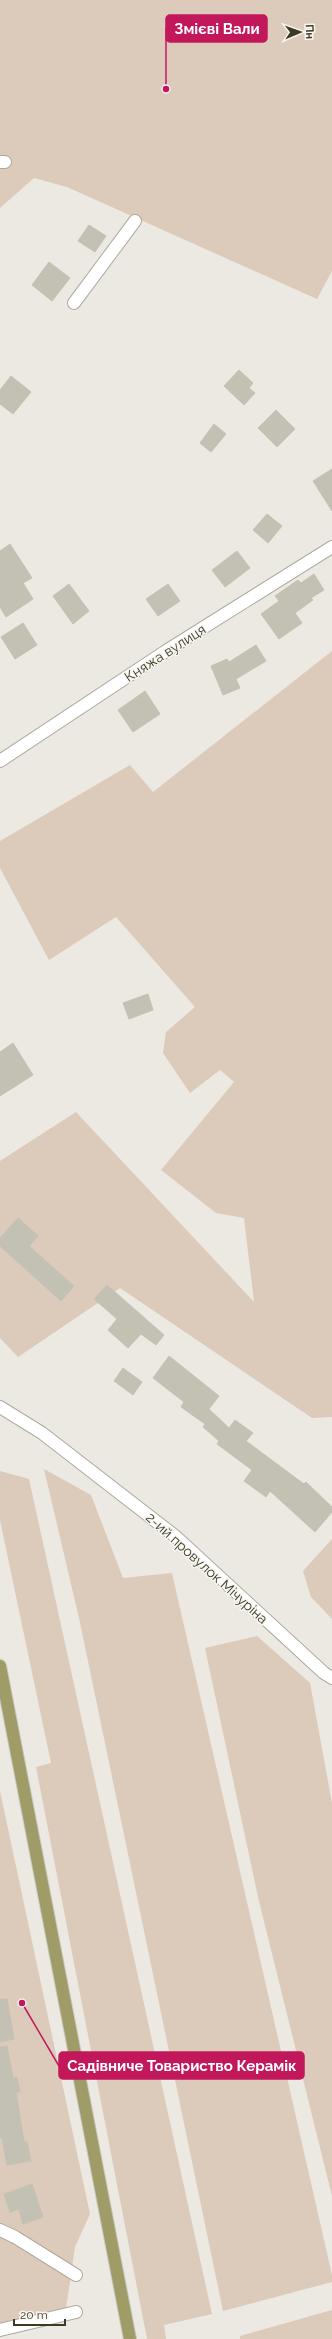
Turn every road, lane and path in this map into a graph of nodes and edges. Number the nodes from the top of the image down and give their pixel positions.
1 (135, 221) dead end
2 (74, 303) dead end
3 (332, 547) edge
4 (0, 761) edge
5 (0, 1407) edge
6 (0, 1666) edge
7 (332, 1678) edge
8 (0, 2230) edge
9 (76, 2275) dead end
10 (76, 2312) dead end
11 (0, 2330) edge
12 (130, 2339) edge

1 - 2 street
3 - 4 street, Княжа вулиця
5 - 7 street, 2-ий провулок Мічуріна
6 - 12 main road
8 - 9 street
10 - 11 street

